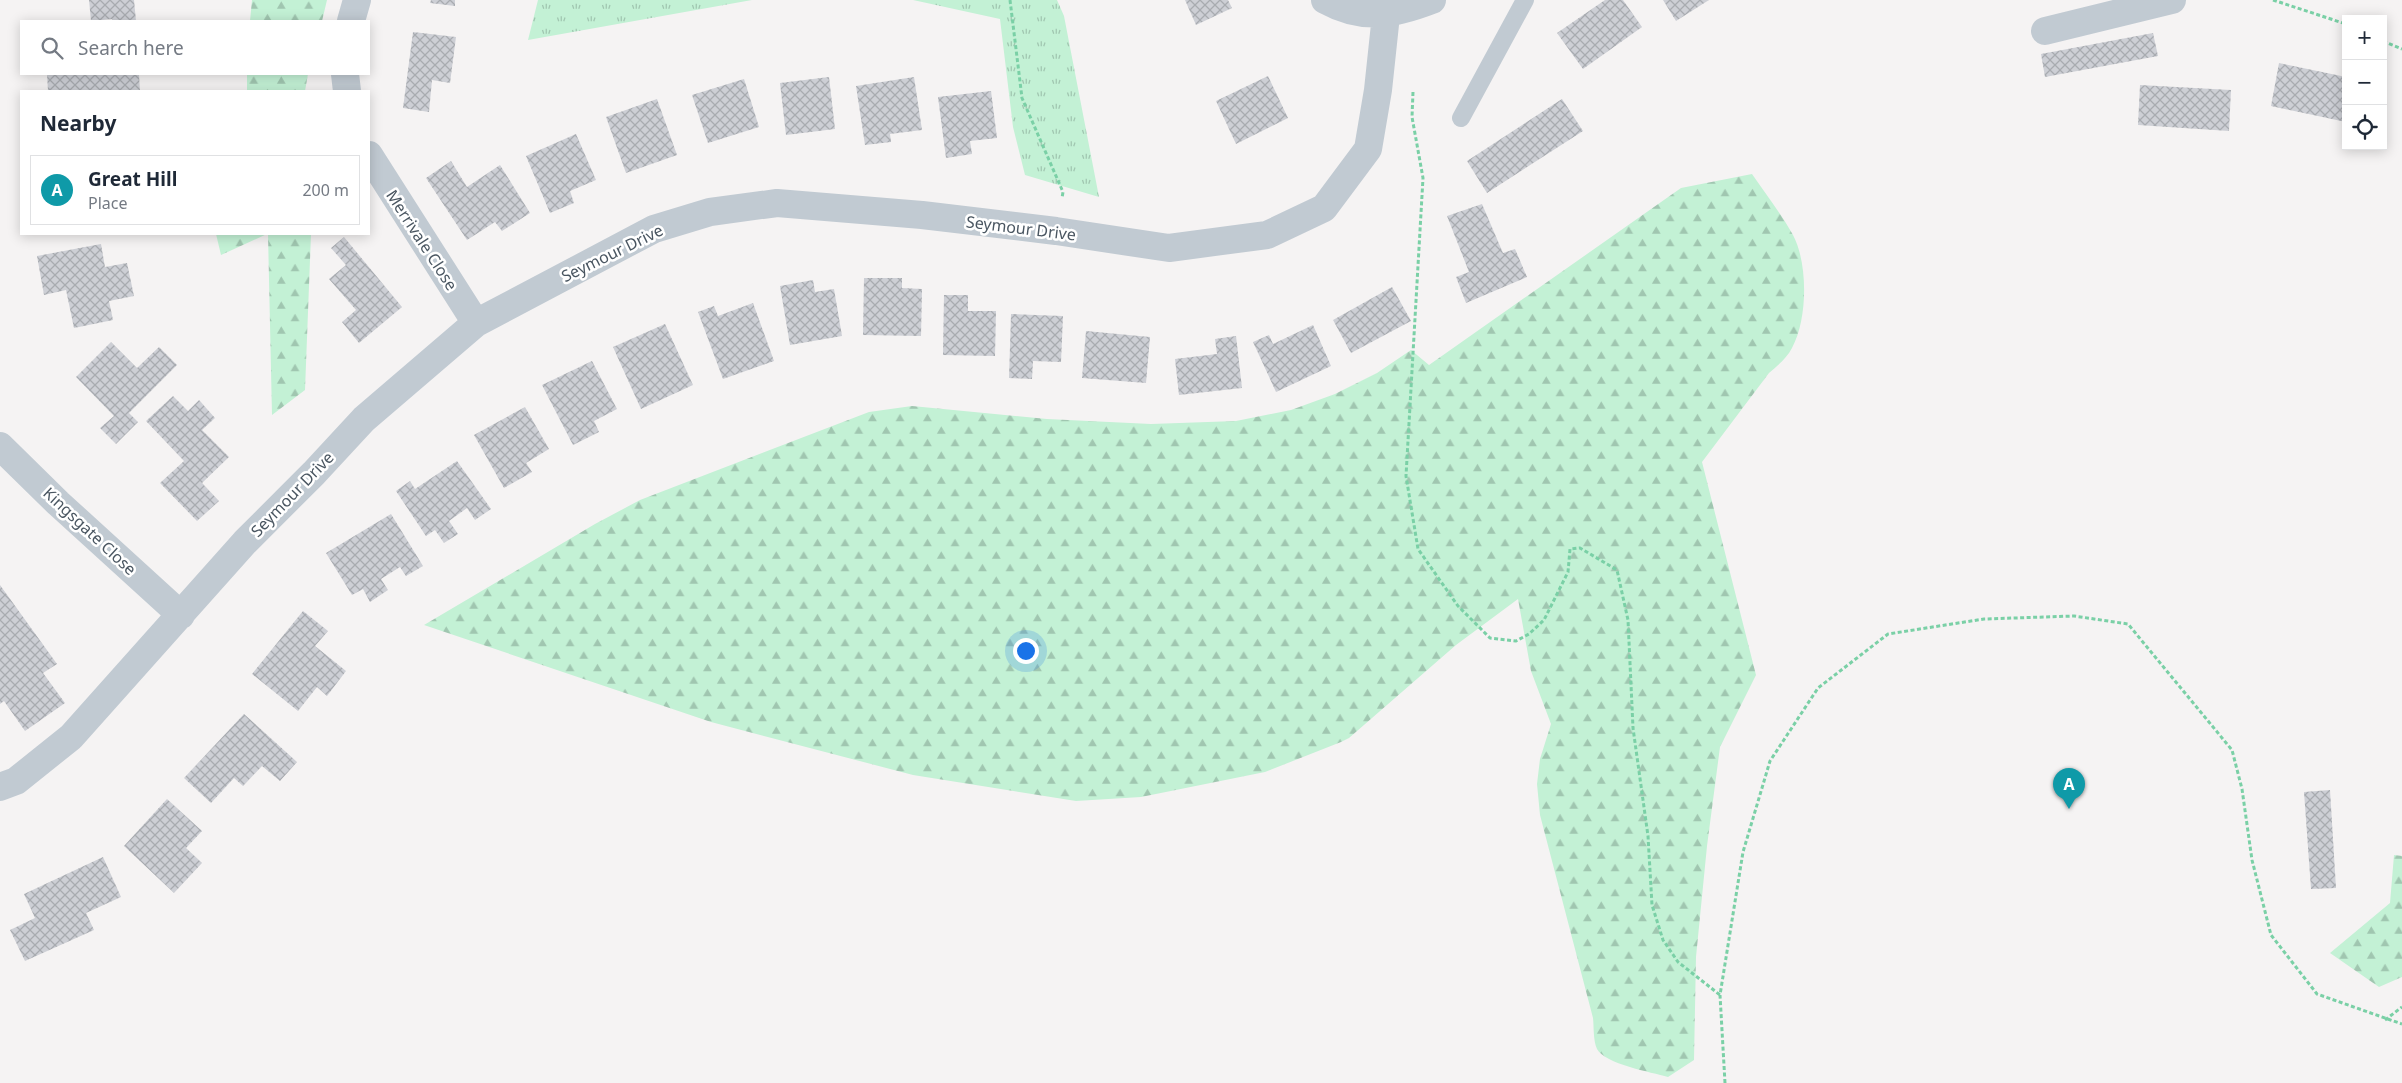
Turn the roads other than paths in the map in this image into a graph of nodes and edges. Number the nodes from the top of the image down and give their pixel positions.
1 (357, 0) edge
2 (1325, 0) edge
3 (1432, 0) edge
4 (1525, 0) edge
5 (2172, 0) edge
6 (1386, 15) junction
7 (351, 20) edge
8 (2045, 31) dead end
9 (345, 75) edge
10 (346, 90) edge
11 (1461, 118) dead end
12 (370, 157) edge
13 (476, 324) junction
14 (0, 446) edge
15 (181, 615) junction
16 (0, 787) edge

1 - 7 street
2 - 6 street
3 - 6 street
4 - 11 lane
5 - 8 street
6 - 13 street, Seymour Drive
9 - 10 street
12 - 13 street, Merrivale Close
13 - 15 street, Seymour Drive
14 - 15 street, Kingsgate Close
15 - 16 street, Seymour Drive

